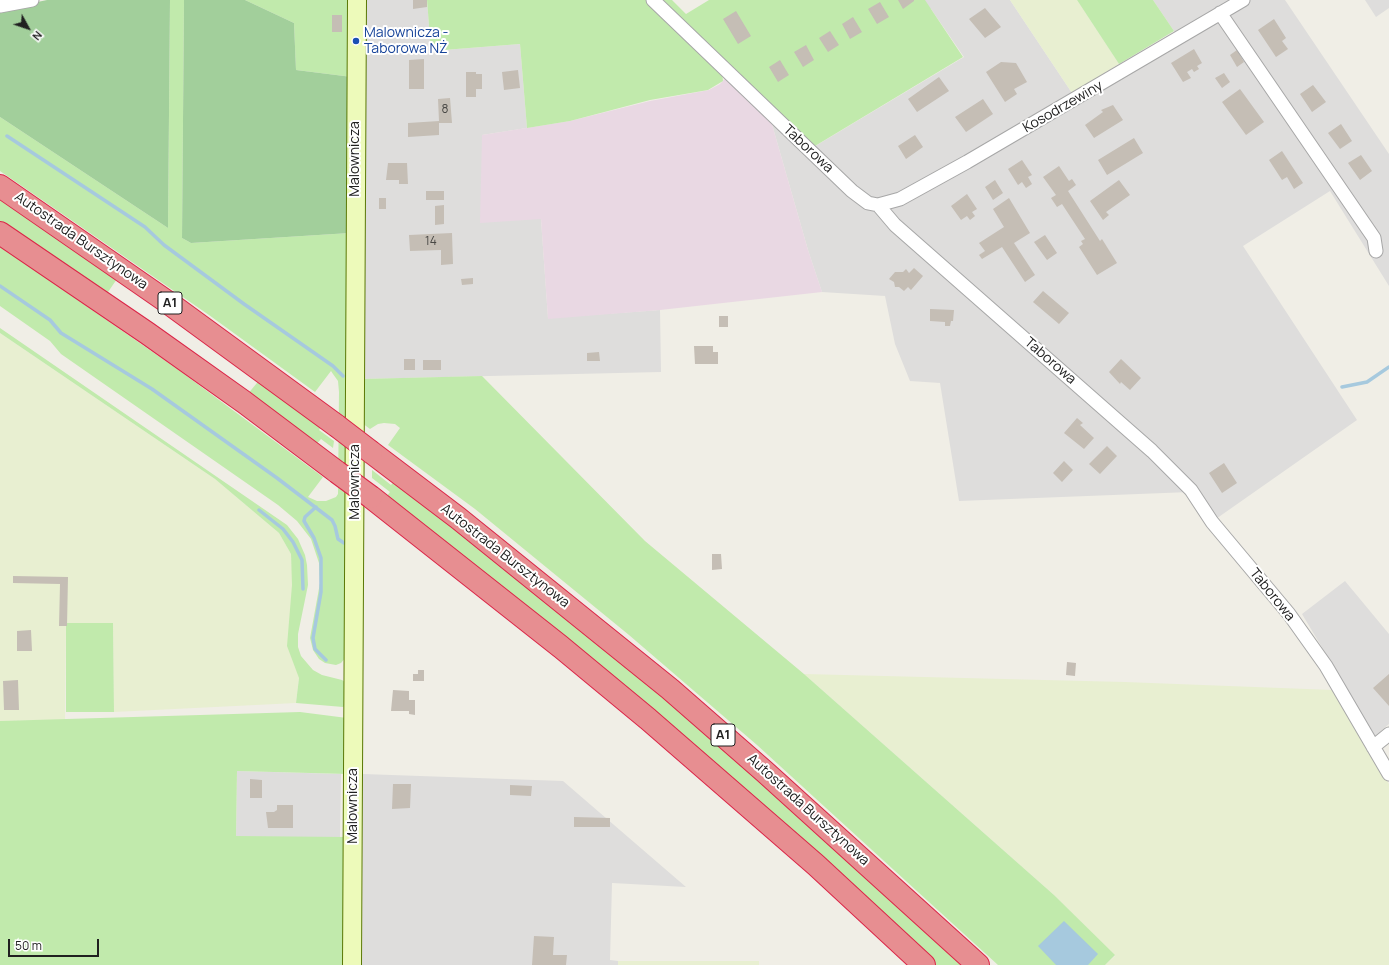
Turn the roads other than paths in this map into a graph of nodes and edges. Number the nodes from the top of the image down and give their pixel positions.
1 (32, 0) edge
2 (357, 0) edge
3 (654, 0) edge
4 (1243, 0) edge
5 (0, 6) edge
6 (1220, 13) junction
7 (0, 186) edge
8 (878, 205) junction
9 (0, 233) edge
10 (1376, 251) dead end
11 (1389, 734) edge
12 (1373, 747) junction
13 (1389, 774) edge
14 (352, 965) edge
15 (924, 965) edge
16 (978, 965) edge

1 - 5 street
2 - 14 street, Malownicza
3 - 8 street, Taborowa
4 - 6 street, Kosodrzewiny
6 - 8 street, Kosodrzewiny
6 - 10 street
7 - 16 highway, Autostrada Bursztynowa / A1, bridge
8 - 12 street, Taborowa
9 - 15 highway, A1, bridge
11 - 12 street
12 - 13 street, Taborowa

